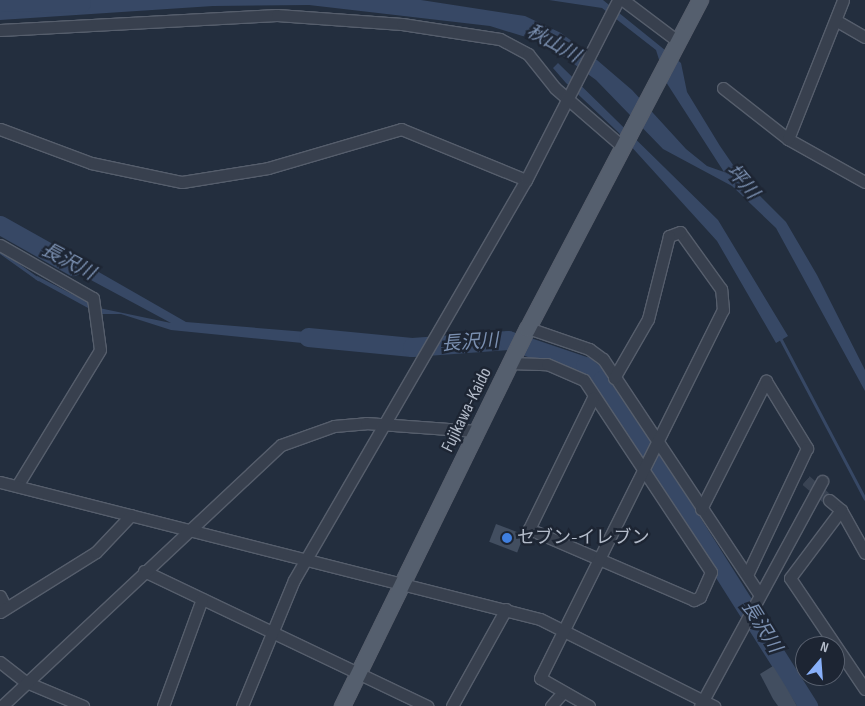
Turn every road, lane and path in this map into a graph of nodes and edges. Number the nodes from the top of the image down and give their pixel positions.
1 (618, 0) edge
2 (623, 0) edge
3 (700, 0) edge
4 (843, 0) edge
5 (836, 21) junction
6 (0, 30) edge
7 (865, 37) edge
8 (679, 42) junction
9 (723, 88) dead end
10 (570, 94) junction
11 (0, 129) edge
12 (788, 140) junction
13 (625, 145) junction
14 (526, 180) junction
15 (865, 182) edge
16 (0, 245) edge
17 (527, 329) junction
18 (511, 362) junction
19 (614, 378) junction
20 (594, 398) junction
21 (385, 424) junction
22 (476, 431) junction
23 (656, 444) junction
24 (644, 470) junction
25 (794, 475) junction
26 (806, 480) tunnel mouth
27 (822, 481) dead end
28 (0, 482) edge
29 (18, 486) junction
30 (830, 500) tunnel mouth
31 (701, 509) junction
32 (841, 510) junction
33 (131, 515) junction
34 (188, 529) junction
35 (865, 553) edge
36 (600, 556) junction
37 (307, 557) junction
38 (144, 571) junction
39 (747, 575) junction
40 (404, 583) junction
41 (0, 596) edge
42 (756, 596) junction
43 (202, 599) junction
44 (506, 609) junction
45 (3, 610) edge
46 (565, 631) junction
47 (270, 632) junction
48 (0, 662) edge
49 (359, 674) junction
50 (26, 682) junction
51 (865, 689) edge
52 (564, 692) junction
53 (701, 703) edge
54 (2, 706) edge
55 (83, 706) edge
56 (163, 706) edge
57 (242, 706) edge
58 (342, 706) edge
59 (428, 706) edge
60 (452, 706) edge
61 (551, 706) edge
62 (589, 706) edge
63 (714, 706) edge

1 - 10 street
2 - 8 street
3 - 8 main road, Fujikawa-Kaido
4 - 5 street
5 - 7 street
5 - 12 street
6 - 10 street
8 - 13 main road, Fujikawa-Kaido
9 - 12 street
10 - 13 street
10 - 14 street
11 - 14 street
12 - 15 street
13 - 17 main road, Fujikawa-Kaido
14 - 21 street
16 - 29 street
17 - 18 main road, Fujikawa-Kaido
17 - 19 street
18 - 20 street
18 - 22 main road, Fujikawa-Kaido
19 - 23 street
19 - 23 street
20 - 24 street
20 - 36 street
21 - 22 street
21 - 34 street
21 - 37 street
22 - 40 main road, Fujikawa-Kaido
23 - 24 street
23 - 31 street
24 - 36 street
24 - 36 street
25 - 26 street
25 - 31 street
25 - 39 street
27 - 42 street
28 - 29 street
29 - 33 street
30 - 32 street
31 - 39 street
32 - 35 street
32 - 51 street
33 - 34 street
33 - 45 street
34 - 37 street
34 - 38 street
36 - 46 street
37 - 40 street
37 - 47 street
38 - 43 street
38 - 50 street
39 - 42 street
40 - 44 street
40 - 49 main road, Fujikawa-Kaido
41 - 45 street
42 - 53 street
43 - 47 street
43 - 56 street
44 - 46 street
44 - 60 street
46 - 52 street
46 - 53 street
47 - 49 street
47 - 57 street
48 - 50 street
49 - 58 main road, Fujikawa-Kaido
49 - 59 street
50 - 54 street
50 - 55 street
52 - 61 street
52 - 62 street
53 - 63 street

